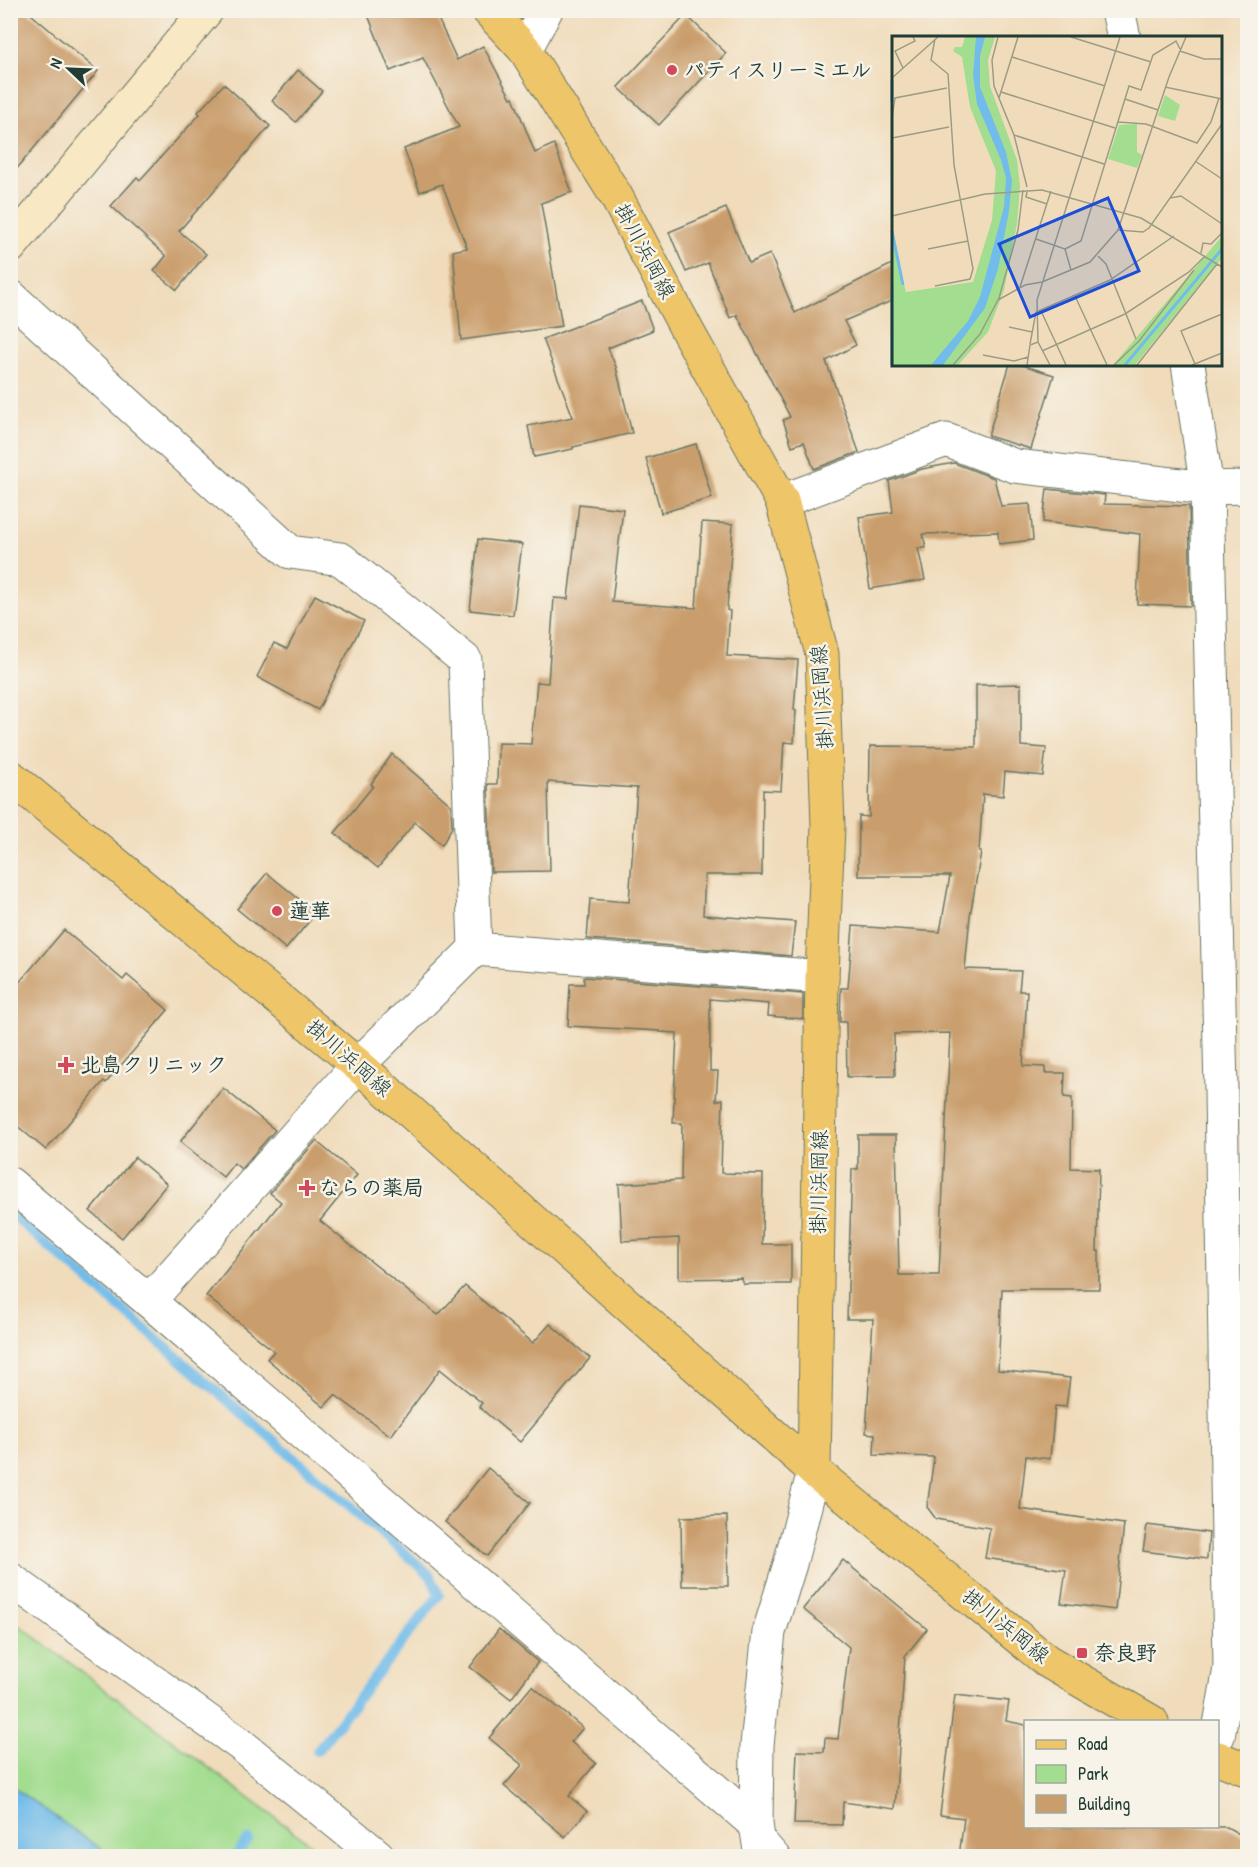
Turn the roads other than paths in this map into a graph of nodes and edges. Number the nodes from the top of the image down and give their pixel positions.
1 (207, 10) edge
2 (488, 10) edge
3 (546, 10) edge
4 (1118, 10) edge
5 (1124, 36) edge
6 (525, 50) junction
7 (10, 247) edge
8 (10, 296) edge
9 (1188, 366) edge
10 (1248, 487) edge
11 (1207, 488) junction
12 (782, 501) junction
13 (10, 776) edge
14 (475, 949) junction
15 (822, 977) junction
16 (358, 1065) junction
17 (1234, 1090) edge
18 (10, 1184) edge
19 (149, 1301) junction
20 (814, 1471) junction
21 (10, 1579) edge
22 (1239, 1668) edge
23 (1149, 1720) edge
24 (1219, 1734) edge
25 (1219, 1759) edge
26 (1219, 1760) edge
27 (1248, 1770) edge
28 (1248, 1779) edge
29 (759, 1841) edge
30 (378, 1857) edge
31 (782, 1857) edge

1 - 7 street
2 - 6 main road, 掛川浜岡線
3 - 6 street
4 - 5 street
6 - 12 main road, 掛川浜岡線
8 - 14 street
9 - 11 street
10 - 11 street
11 - 12 street
11 - 17 street
12 - 15 main road, 掛川浜岡線
13 - 16 main road, 掛川浜岡線
14 - 15 street
14 - 16 street
15 - 20 main road, 掛川浜岡線
16 - 19 street
16 - 20 main road, 掛川浜岡線
17 - 22 street
18 - 19 street
19 - 29 street
20 - 23 main road, 掛川浜岡線
20 - 29 street
21 - 30 street
22 - 24 street
25 - 27 main road
26 - 28 street
29 - 31 lane

